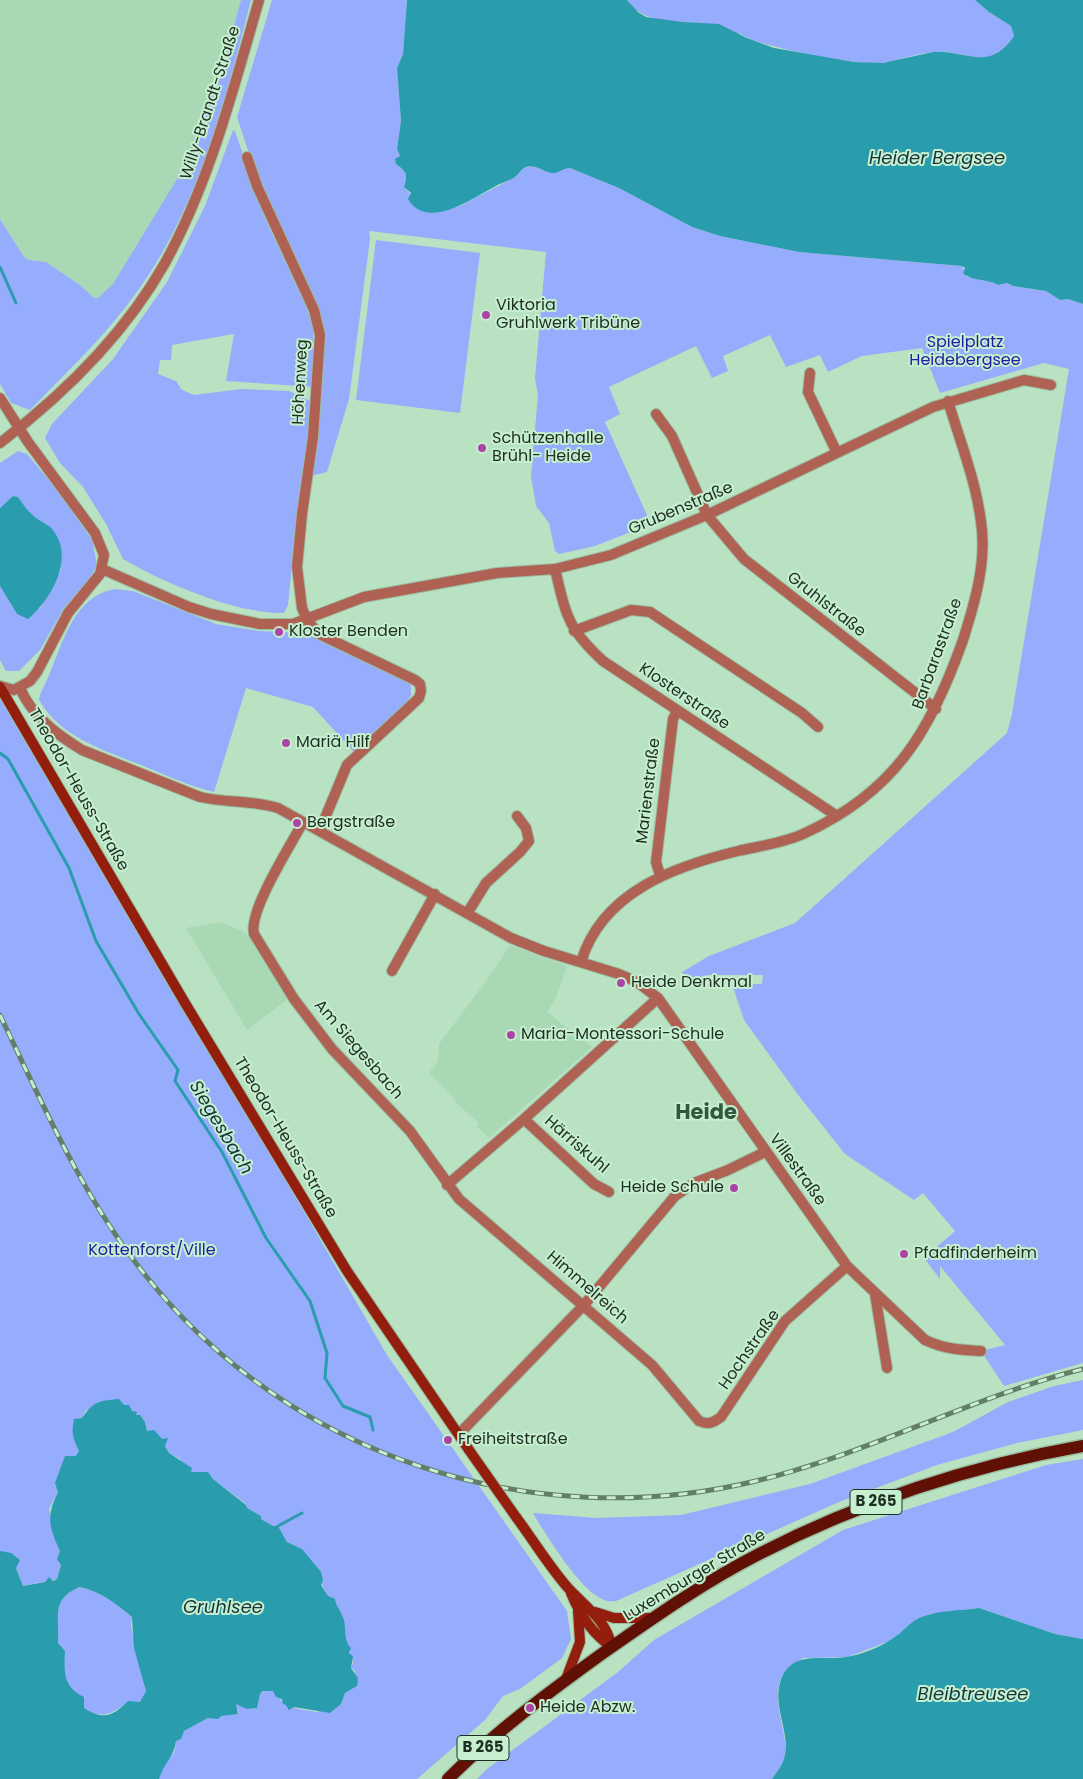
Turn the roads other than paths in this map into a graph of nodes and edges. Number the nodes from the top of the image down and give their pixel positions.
1 (259, 0) edge
2 (247, 157) dead end
3 (810, 373) dead end
4 (1051, 385) dead end
5 (0, 398) edge
6 (948, 401) junction
7 (656, 414) dead end
8 (20, 428) junction
9 (0, 443) edge
10 (837, 453) junction
11 (707, 515) junction
12 (102, 568) junction
13 (556, 569) junction
14 (307, 620) junction
15 (574, 630) junction
16 (0, 686) edge
17 (20, 688) junction
18 (936, 709) junction
19 (677, 711) junction
20 (818, 727) dead end
21 (517, 816) dead end
22 (837, 816) junction
23 (303, 822) junction
24 (320, 830) junction
25 (660, 875) junction
26 (435, 894) junction
27 (468, 912) junction
28 (581, 962) junction
29 (392, 972) dead end
30 (658, 998) junction
31 (524, 1119) junction
32 (765, 1152) junction
33 (447, 1185) junction
34 (609, 1192) dead end
35 (847, 1266) junction
36 (875, 1294) junction
37 (584, 1305) junction
38 (981, 1351) dead end
39 (887, 1368) dead end
40 (699, 1421) joint
41 (459, 1434) junction
42 (1083, 1446) edge
43 (569, 1589) junction
44 (578, 1610) junction
45 (594, 1611) junction
46 (652, 1618) junction
47 (612, 1647) junction
48 (566, 1679) junction
49 (448, 1779) edge

1 - 8 street, Willy-Brandt-Straße
2 - 14 street, Höhenweg
3 - 10 street
4 - 6 street, Grubenstraße
5 - 8 street
6 - 10 street, Grubenstraße
6 - 18 street, Barbarastraße
7 - 11 street, Gruhlstraße
8 - 9 street, Willy-Brandt-Straße
8 - 12 street
10 - 11 street, Grubenstraße
11 - 13 street, Grubenstraße
11 - 18 street, Gruhlstraße
12 - 14 street
12 - 17 street
13 - 14 street, Grubenstraße
13 - 15 street, Klosterstraße
14 - 24 street
15 - 19 street, Klosterstraße
15 - 20 street
16 - 17 street
16 - 41 main road, Theodor-Heuss-Straße
17 - 23 street
18 - 22 street, Barbarastraße
19 - 22 street, Klosterstraße
19 - 25 street, Marienstraße
21 - 27 street
22 - 25 street, Barbarastraße
23 - 24 street
23 - 33 street, Am Siegesbach
24 - 26 street
25 - 28 street, Barbarastraße
26 - 27 street
26 - 29 street
27 - 28 street
28 - 30 street
30 - 31 street
30 - 32 street, Villestraße
31 - 33 street
31 - 34 street, Härriskuhl
32 - 35 street, Villestraße
32 - 37 street
33 - 37 street, Himmelreich
35 - 36 street, Villestraße
35 - 40 street, Hochstraße
36 - 38 street, Villestraße
36 - 39 street
37 - 40 street, Himmelreich
37 - 41 street
41 - 43 main road, Theodor-Heuss-Straße, bridge
42 - 46 main road, Luxemburger Straße / B 265
43 - 44 main road, Theodor-Heuss-Straße
43 - 45 main road, Theodor-Heuss-Straße
44 - 47 main road, Theodor-Heuss-Straße
44 - 48 main road
45 - 46 main road
45 - 47 main road, Theodor-Heuss-Straße
46 - 47 main road, Luxemburger Straße / B 265
47 - 48 main road, Luxemburger Straße / B 265
48 - 49 main road, Luxemburger Straße / B 265

